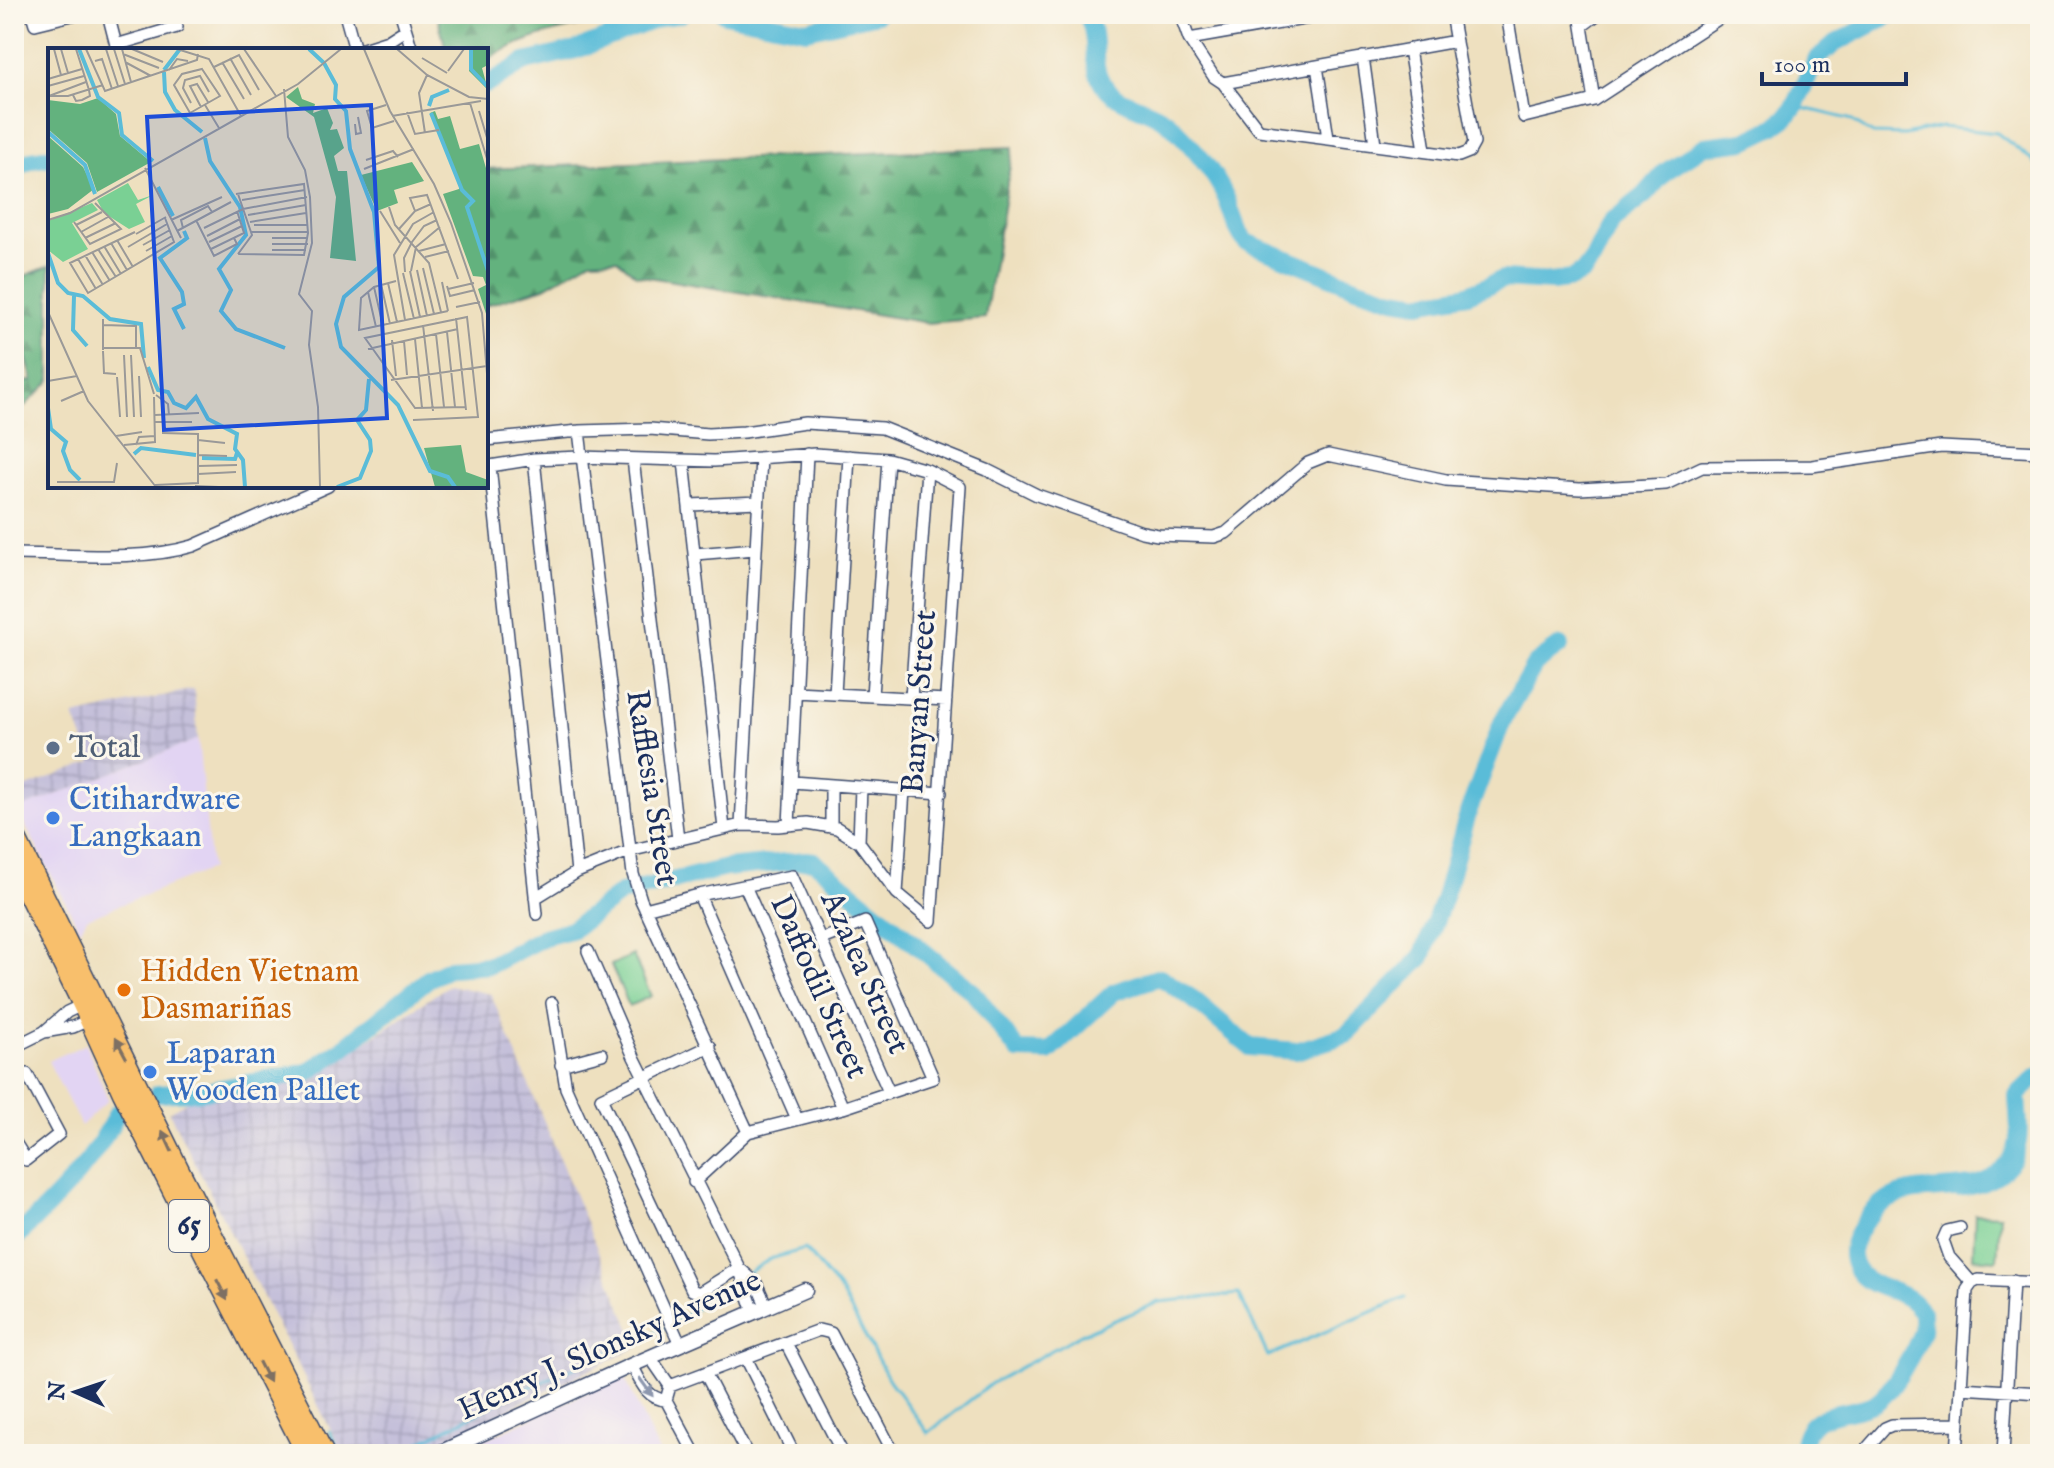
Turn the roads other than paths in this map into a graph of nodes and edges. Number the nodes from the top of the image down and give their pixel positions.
1 (32, 14) edge
2 (76, 14) edge
3 (108, 14) edge
4 (345, 14) edge
5 (401, 14) edge
6 (1180, 14) edge
7 (1333, 14) edge
8 (1451, 14) edge
9 (1507, 14) edge
10 (1598, 14) edge
11 (1726, 14) edge
12 (1581, 20) edge
13 (177, 27) dead end
14 (405, 30) junction
15 (1189, 39) junction
16 (1456, 41) junction
17 (117, 47) edge
18 (357, 48) edge
19 (365, 48) edge
20 (411, 48) edge
21 (1409, 49) junction
22 (1363, 57) junction
23 (1317, 66) junction
24 (1223, 83) junction
25 (1594, 100) junction
26 (1328, 138) junction
27 (1375, 144) junction
28 (1425, 150) junction
29 (579, 431) junction
30 (488, 440) edge
31 (2040, 452) edge
32 (807, 454) junction
33 (849, 456) junction
34 (580, 457) junction
35 (761, 458) junction
36 (534, 459) junction
37 (633, 459) junction
38 (888, 459) junction
39 (684, 461) junction
40 (927, 470) junction
41 (324, 488) edge
42 (758, 502) junction
43 (691, 505) junction
44 (755, 549) junction
45 (14, 554) edge
46 (695, 554) junction
47 (796, 692) junction
48 (835, 694) junction
49 (872, 696) junction
50 (911, 698) junction
51 (946, 700) junction
52 (792, 782) junction
53 (831, 785) junction
54 (861, 787) junction
55 (904, 790) junction
56 (941, 793) junction
57 (741, 825) junction
58 (789, 825) junction
59 (831, 826) junction
60 (724, 829) junction
61 (14, 834) edge
62 (678, 839) junction
63 (859, 842) junction
64 (629, 851) junction
65 (18, 860) edge
66 (577, 872) junction
67 (745, 886) junction
68 (897, 893) junction
69 (699, 895) junction
70 (535, 898) junction
71 (643, 904) junction
72 (537, 914) dead end
73 (822, 939) junction
74 (588, 951) dead end
75 (552, 1003) dead end
76 (92, 1009) junction
77 (710, 1046) junction
78 (14, 1047) edge
79 (602, 1054) dead end
80 (561, 1065) junction
81 (645, 1077) junction
82 (14, 1081) edge
83 (889, 1092) junction
84 (843, 1108) junction
85 (797, 1119) junction
86 (748, 1132) junction
87 (14, 1141) edge
88 (694, 1182) junction
89 (1960, 1228) dead end
90 (739, 1268) junction
91 (2013, 1281) junction
92 (1972, 1283) junction
93 (2040, 1283) edge
94 (805, 1290) dead end
95 (760, 1310) junction
96 (786, 1343) junction
97 (680, 1344) junction
98 (650, 1357) junction
99 (746, 1358) junction
100 (632, 1365) junction
101 (705, 1373) junction
102 (670, 1386) junction
103 (1961, 1388) junction
104 (2007, 1391) junction
105 (2040, 1393) edge
106 (666, 1400) junction
107 (1959, 1424) junction
108 (306, 1454) edge
109 (325, 1454) edge
110 (437, 1454) edge
111 (695, 1454) edge
112 (747, 1454) edge
113 (794, 1454) edge
114 (843, 1454) edge
115 (894, 1454) edge
116 (1862, 1454) edge
117 (1957, 1454) edge
118 (2003, 1454) edge

1 - 2 street
3 - 17 street
4 - 18 street
5 - 14 street
6 - 15 street
7 - 15 street
8 - 16 street
9 - 25 street
10 - 12 street
11 - 25 street
12 - 25 street
13 - 17 street
14 - 19 street
14 - 20 street
15 - 24 street
16 - 21 street
16 - 28 street
21 - 22 street
21 - 28 street
22 - 23 street
22 - 27 street
23 - 24 street
23 - 26 street
24 - 26 street
26 - 27 street
27 - 28 street
29 - 30 street
29 - 31 street
29 - 34 street, Rafflesia Street
32 - 33 street
32 - 35 street
32 - 47 street
33 - 38 street
33 - 48 street
34 - 36 street
34 - 37 street
34 - 64 street, Rafflesia Street
35 - 39 street
35 - 42 street
36 - 66 street
36 - 70 street
37 - 39 street
37 - 62 street
38 - 40 street
38 - 49 street
39 - 43 street
40 - 50 street
40 - 51 street, Banyan Street
41 - 45 street
42 - 43 street
42 - 44 street
43 - 46 street
44 - 46 street
44 - 57 street
46 - 60 street
47 - 48 street
47 - 52 street
48 - 49 street
49 - 50 street
50 - 51 street
51 - 56 street, Banyan Street
52 - 53 street
52 - 58 street
53 - 54 street
53 - 59 street
54 - 55 street
54 - 63 street
55 - 56 street
55 - 68 street
56 - 68 street, Banyan Street
57 - 58 street
57 - 60 street
58 - 59 street
59 - 63 street
60 - 62 street
61 - 65 main road, 65
62 - 64 street
63 - 68 street
64 - 66 street
64 - 71 street, Rafflesia Street
65 - 76 main road, 65
66 - 70 street
67 - 69 street
67 - 73 street, Azalea Street
67 - 84 street, Daffodil Street
69 - 71 street
69 - 85 street
70 - 72 street
71 - 77 street, Rafflesia Street
73 - 83 street, Azalea Street
73 - 83 street
74 - 81 street
75 - 80 street
76 - 78 street
76 -> 108 main road, 65
109 -> 76 main road, 65
77 - 81 street
77 - 86 street, Rafflesia Street
79 - 80 street
80 - 97 street
81 - 88 street
81 - 90 street
82 - 87 street
83 - 84 street
84 - 85 street
85 - 86 street
86 - 88 street
88 - 90 street
89 - 92 street
90 - 95 street
91 - 92 street
91 - 93 street
91 - 104 street
92 - 103 street
94 - 95 street, Henry J. Slonsky Avenue
95 - 97 street, Henry J. Slonsky Avenue
96 - 99 street
96 - 114 street
96 - 115 street
97 - 98 street, Henry J. Slonsky Avenue
98 - 100 street, Henry J. Slonsky Avenue
98 - 102 street
99 - 101 street
99 - 113 street
100 -> 106 street
100 - 110 street, Henry J. Slonsky Avenue
101 - 102 street
101 - 112 street
102 - 106 street
103 - 104 street
103 - 107 street
104 - 105 street
104 - 118 street
106 - 111 street
107 - 116 street
107 - 117 street

